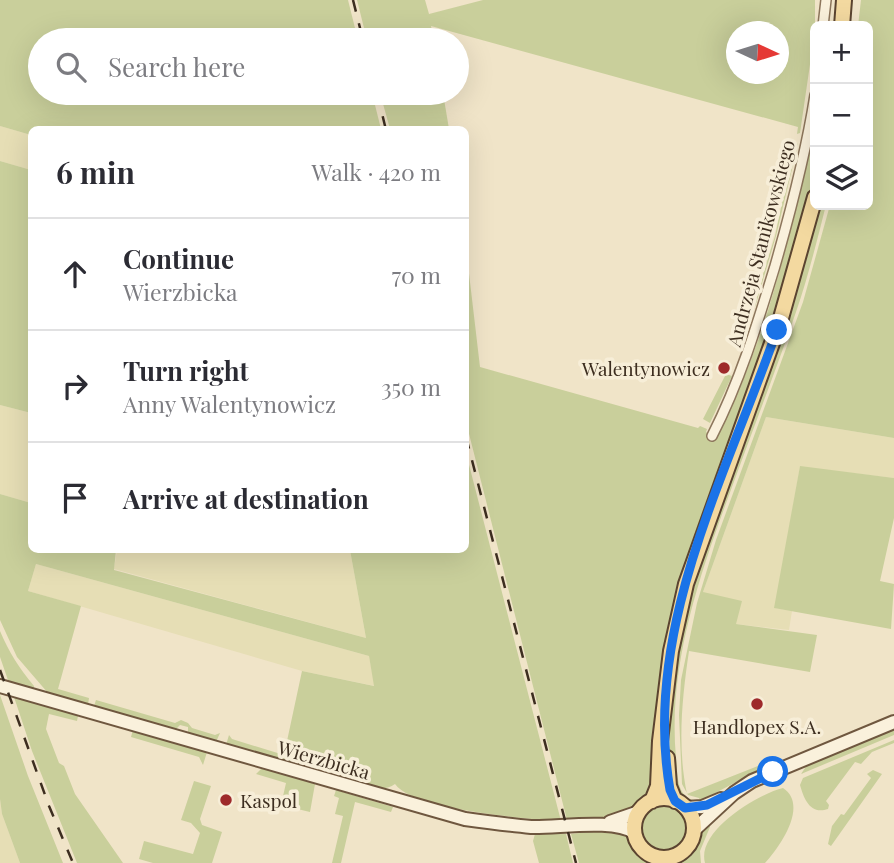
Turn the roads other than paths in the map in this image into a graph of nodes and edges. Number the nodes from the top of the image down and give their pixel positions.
1 (826, 0) edge
2 (845, 0) edge
3 (824, 21) edge
4 (843, 21) edge
5 (810, 118) edge
6 (811, 210) edge
7 (712, 436) dead end
8 (0, 686) edge
9 (665, 708) junction
10 (894, 722) edge
11 (734, 793) junction
12 (652, 801) junction
13 (680, 804) junction
14 (639, 812) junction
15 (599, 824) junction
16 (694, 831) junction
17 (635, 833) junction
18 (679, 858) edge
19 (659, 860) edge

1 - 3 street
2 - 4 main road
5 - 7 street, Andrzeja Stanikowskiego
6 - 9 main road
8 - 15 main road, Wierzbicka
9 - 12 main road
9 - 13 main road
10 - 11 main road
11 - 13 main road
11 - 16 main road
12 - 13 main road
12 - 14 main road
13 - 16 main road
14 - 15 main road, Wierzbicka
14 - 17 main road
15 - 17 main road, Wierzbicka
16 - 18 main road
17 - 19 main road
18 - 19 main road

